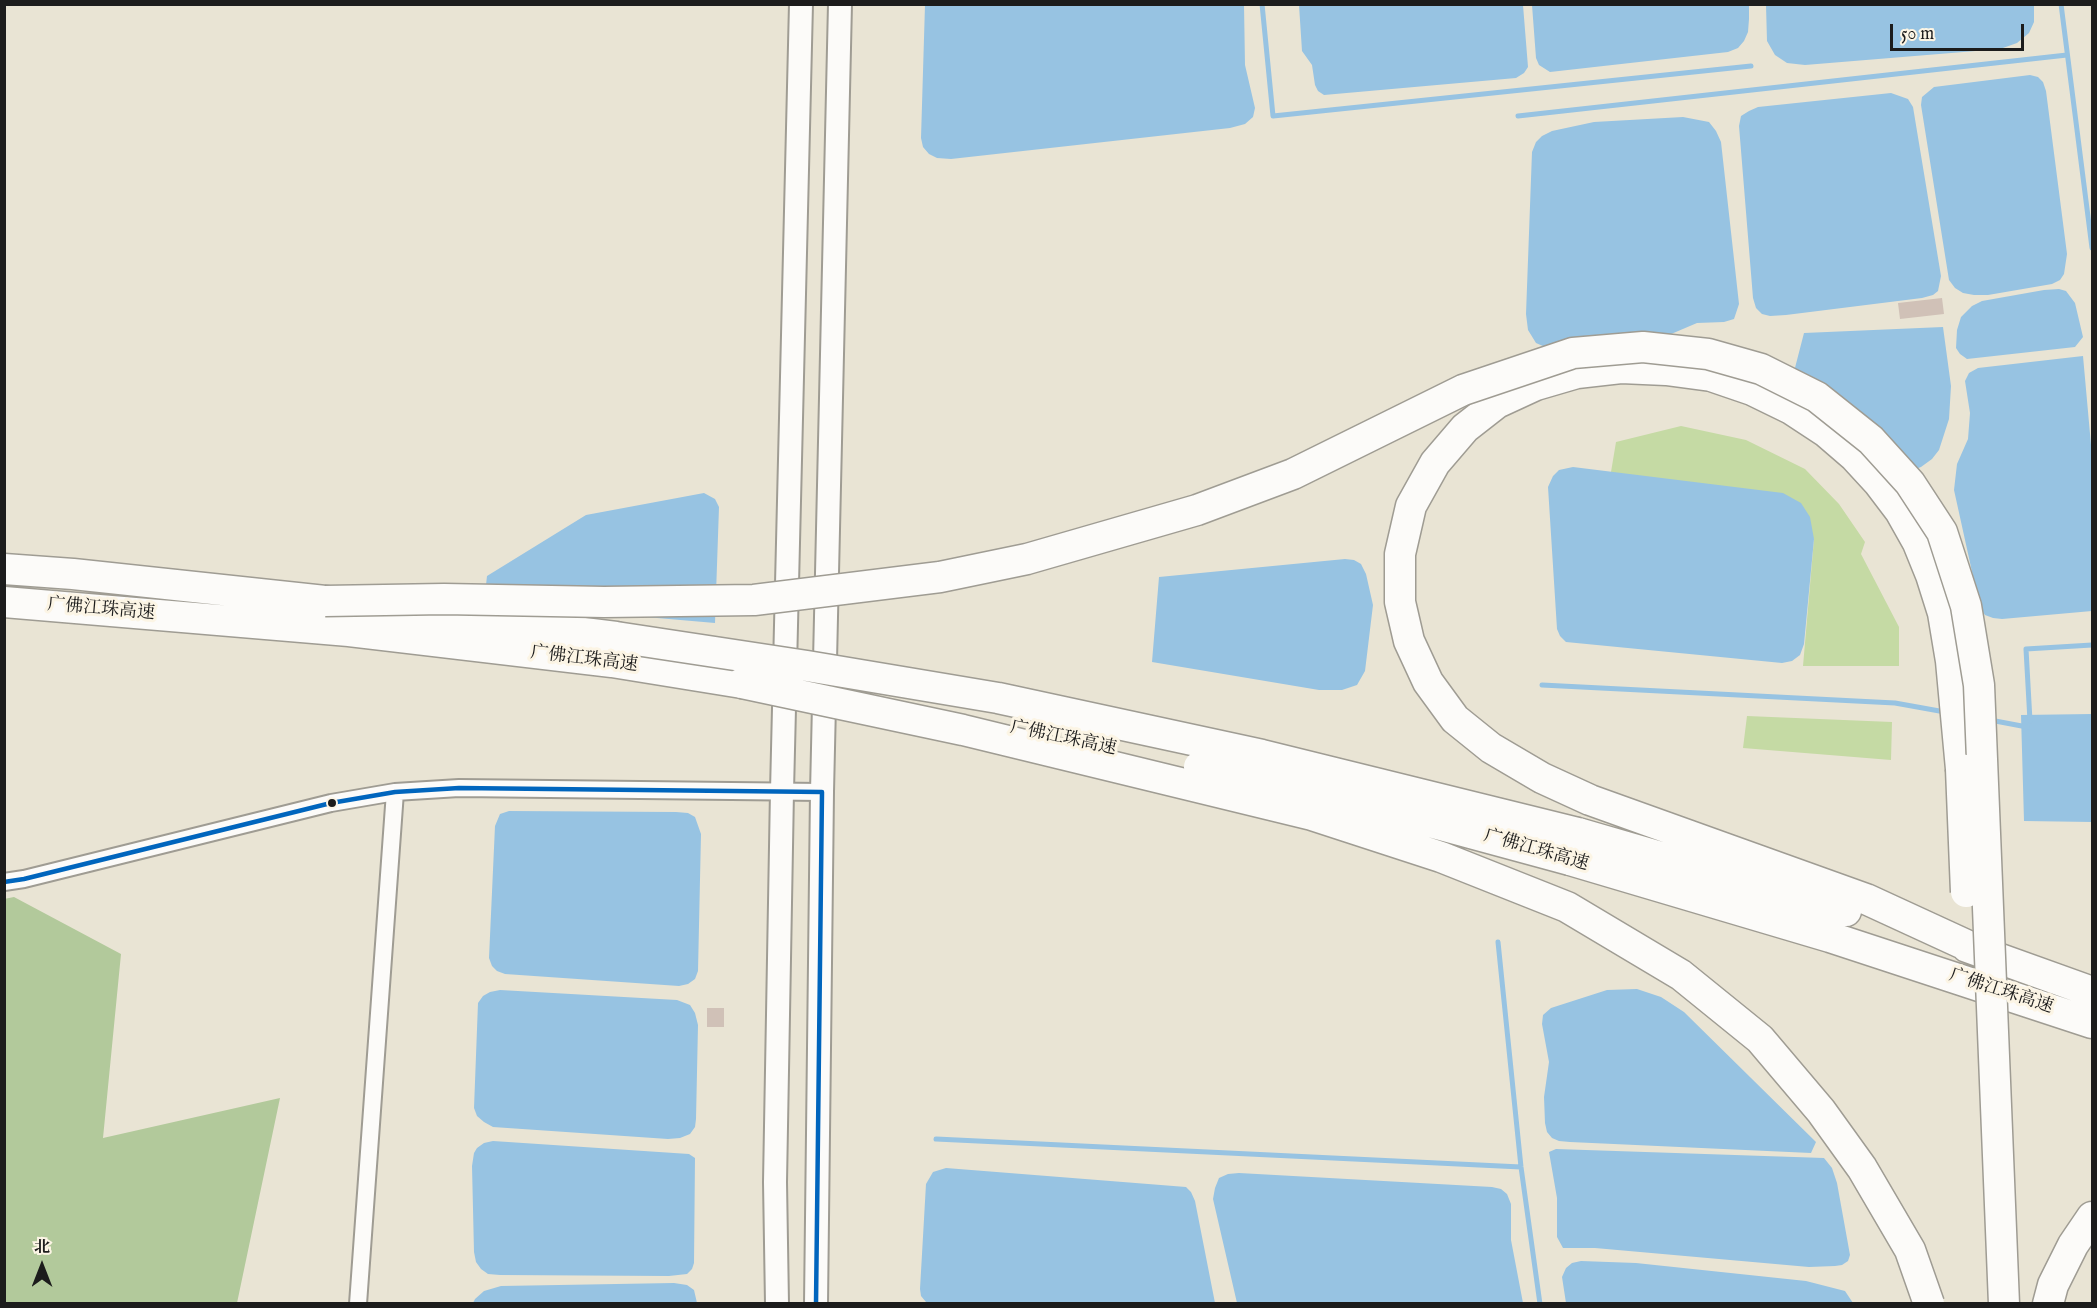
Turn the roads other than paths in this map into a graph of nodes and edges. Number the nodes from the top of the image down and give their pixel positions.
1 (801, 4) edge
2 (840, 4) edge
3 (4, 569) edge
4 (325, 601) junction
5 (4, 602) edge
6 (742, 683) junction
7 (783, 791) junction
8 (395, 792) junction
9 (822, 792) junction
10 (1574, 847) junction
11 (4, 882) edge
12 (1979, 951) junction
13 (2092, 992) edge
14 (2092, 1023) edge
15 (2092, 1217) edge
16 (358, 1304) edge
17 (777, 1304) edge
18 (816, 1304) edge
19 (1929, 1304) edge
20 (1985, 1304) edge
21 (2004, 1304) edge
22 (2048, 1304) edge

1 - 7 main road
2 - 9 main road
3 - 4 highway, 广佛江珠高速
4 - 10 highway, 广佛江珠高速, bridge
4 - 21 highway, bridge
5 - 6 highway, 广佛江珠高速
6 - 10 highway, 广佛江珠高速, bridge
6 - 19 highway, bridge
7 - 8 street
7 - 9 street
7 - 17 main road
8 - 11 street
8 - 16 street
9 - 18 main road
10 - 12 highway, 广佛江珠高速
10 - 14 highway, 广佛江珠高速
12 - 13 highway, 广佛江珠高速
12 - 20 highway, bridge
15 - 22 highway

